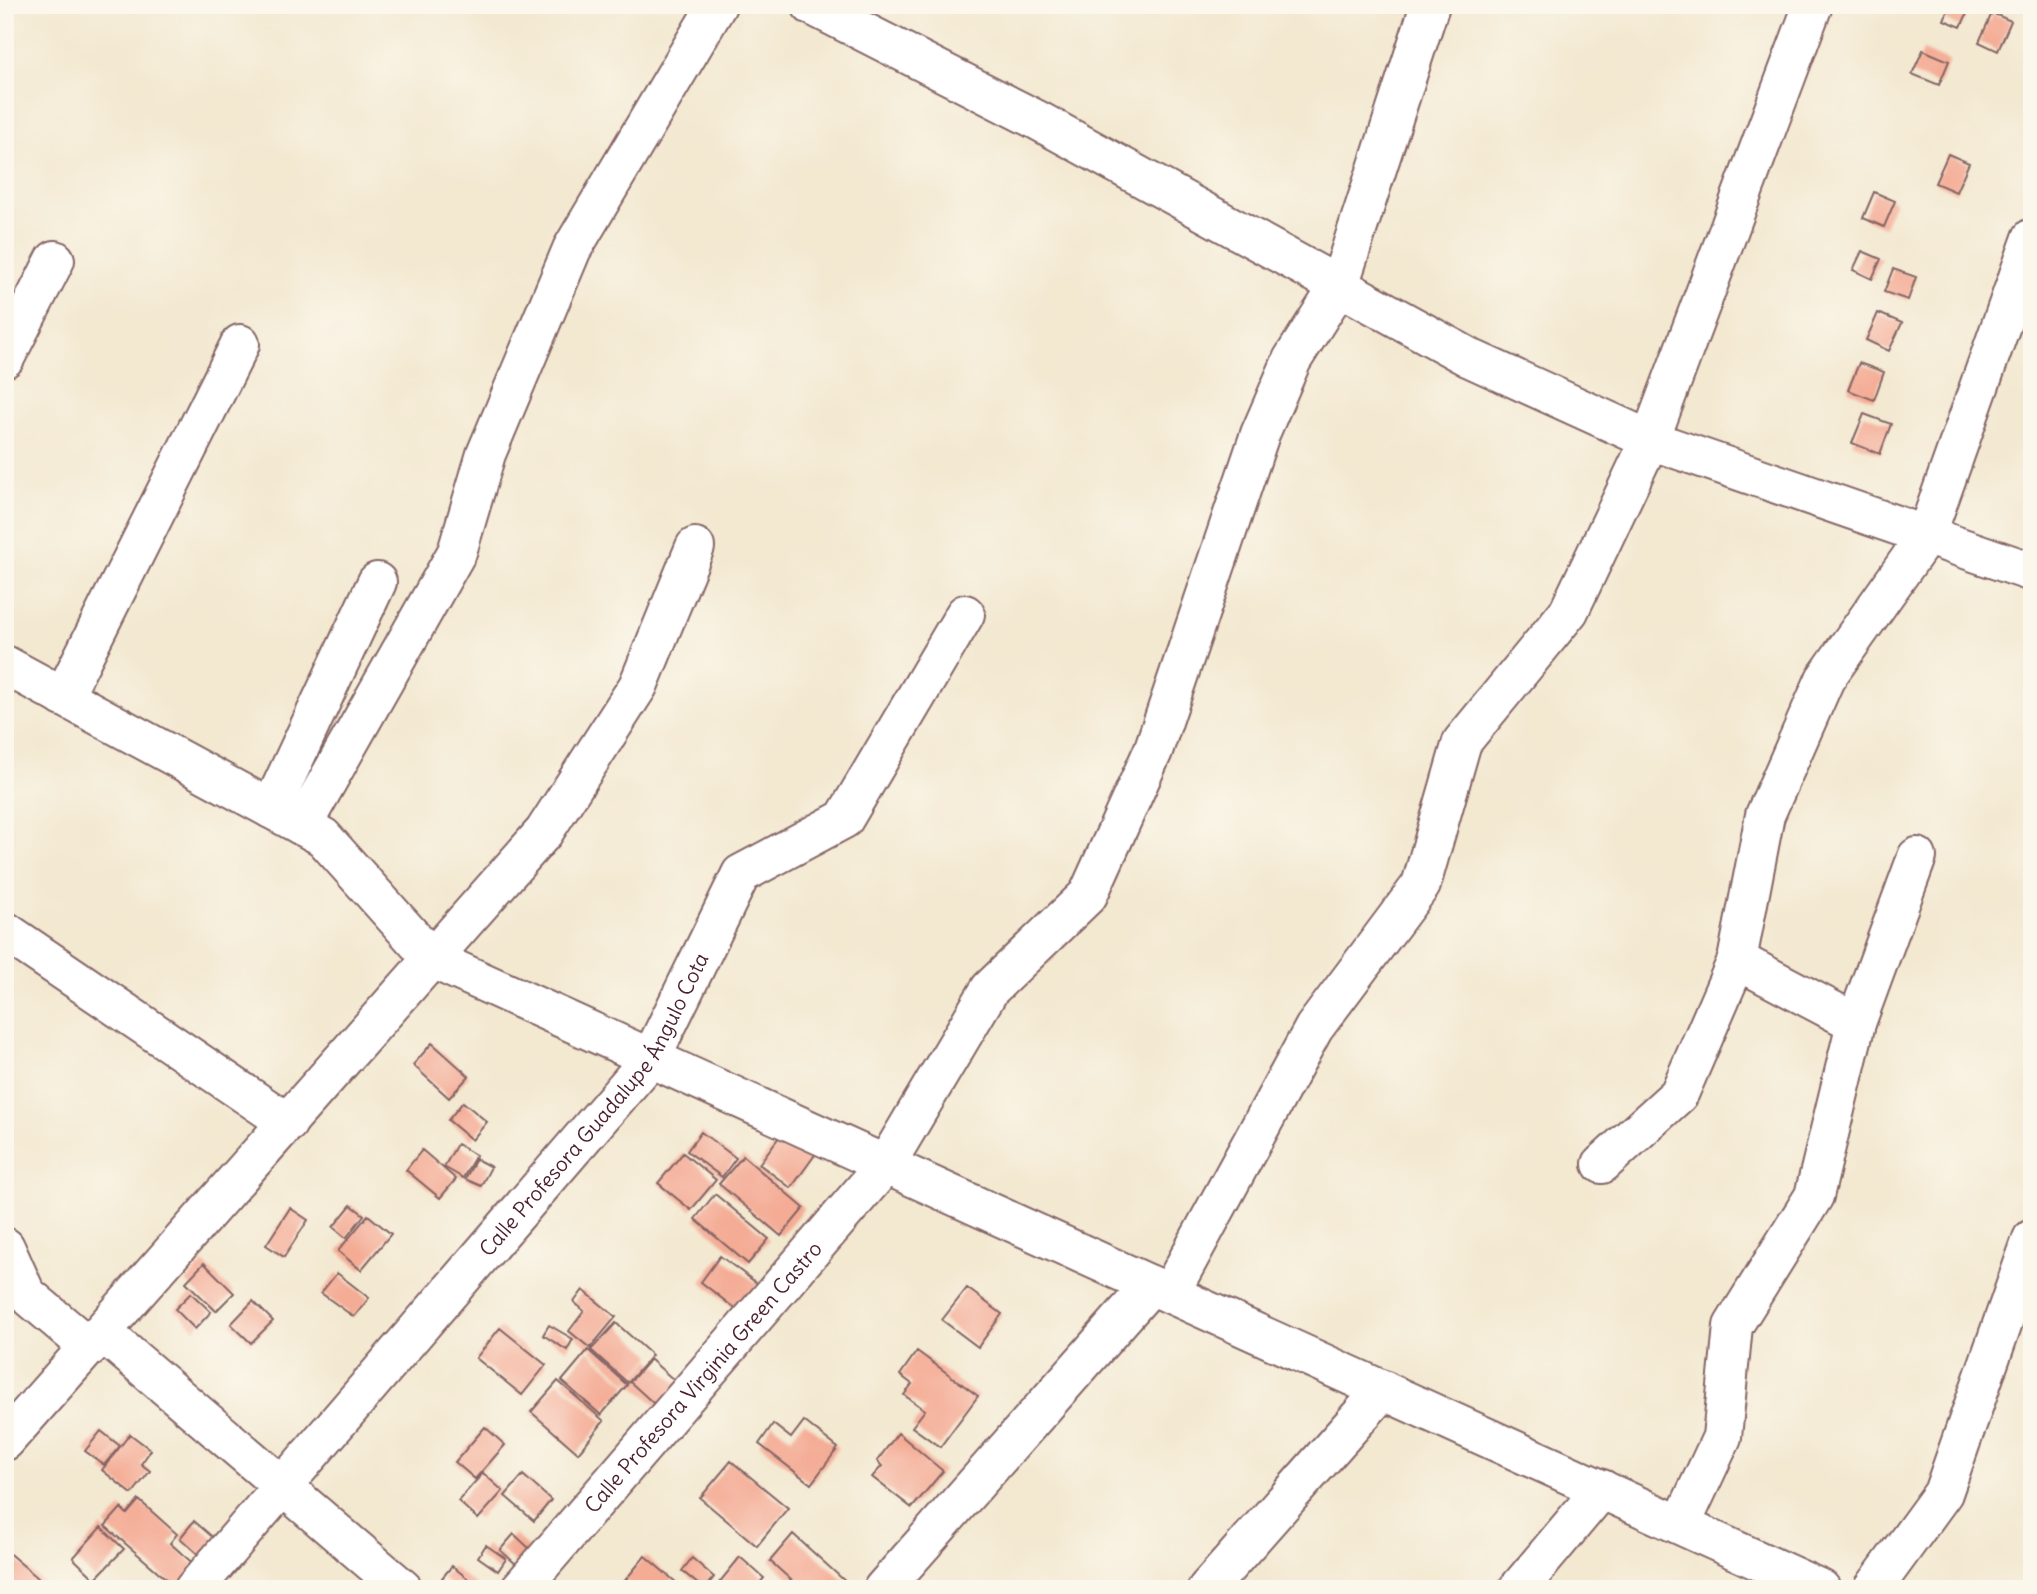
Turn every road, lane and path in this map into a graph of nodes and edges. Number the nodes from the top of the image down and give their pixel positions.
1 (717, 5) edge
2 (811, 5) edge
3 (1430, 5) edge
4 (1812, 5) edge
5 (2032, 238) edge
6 (55, 260) dead end
7 (1339, 286) junction
8 (240, 344) dead end
9 (5, 358) edge
10 (1650, 440) junction
11 (1926, 536) junction
12 (695, 547) dead end
13 (2032, 572) edge
14 (377, 582) dead end
15 (965, 614) dead end
16 (5, 665) edge
17 (64, 697) junction
18 (287, 817) junction
19 (1917, 857) dead end
20 (5, 932) edge
21 (432, 959) junction
22 (1737, 960) junction
23 (1856, 1023) junction
24 (651, 1058) junction
25 (288, 1123) junction
26 (886, 1164) junction
27 (1602, 1164) dead end
28 (2032, 1239) edge
29 (5, 1247) edge
30 (1161, 1289) junction
31 (95, 1340) junction
32 (1383, 1390) junction
33 (5, 1441) edge
34 (282, 1486) junction
35 (1602, 1489) junction
36 (1681, 1525) junction
37 (194, 1589) edge
38 (403, 1589) edge
39 (520, 1589) edge
40 (883, 1589) edge
41 (1207, 1589) edge
42 (1518, 1589) edge
43 (1821, 1589) edge
44 (1873, 1589) edge

1 - 18 street
2 - 7 street
3 - 7 street, Calle Profesora Virginia Green Castro
4 - 10 street
5 - 11 street
6 - 9 street
7 - 10 street
7 - 26 street, Calle Profesora Virginia Green Castro
8 - 17 street
10 - 11 street
10 - 30 street
11 - 13 street
11 - 22 street
12 - 21 street
14 - 18 street
15 - 24 street, Calle Profesora Guadalupe Ángulo Cota
16 - 17 street
17 - 18 street
18 - 21 street
19 - 23 street
20 - 25 street
21 - 24 street
21 - 25 street
22 - 23 street
22 - 27 street
23 - 36 street
24 - 26 street
24 - 34 street, Calle Profesora Guadalupe Ángulo Cota
25 - 31 street
26 - 30 street
26 - 39 street, Calle Profesora Virginia Green Castro
28 - 44 street
29 - 31 street
30 - 32 street
30 - 40 street
31 - 33 street
31 - 34 street
32 - 35 street
32 - 41 street
34 - 37 street, Calle Profesora Guadalupe Ángulo Cota
34 - 38 street
35 - 36 street
35 - 42 street
36 - 43 street

